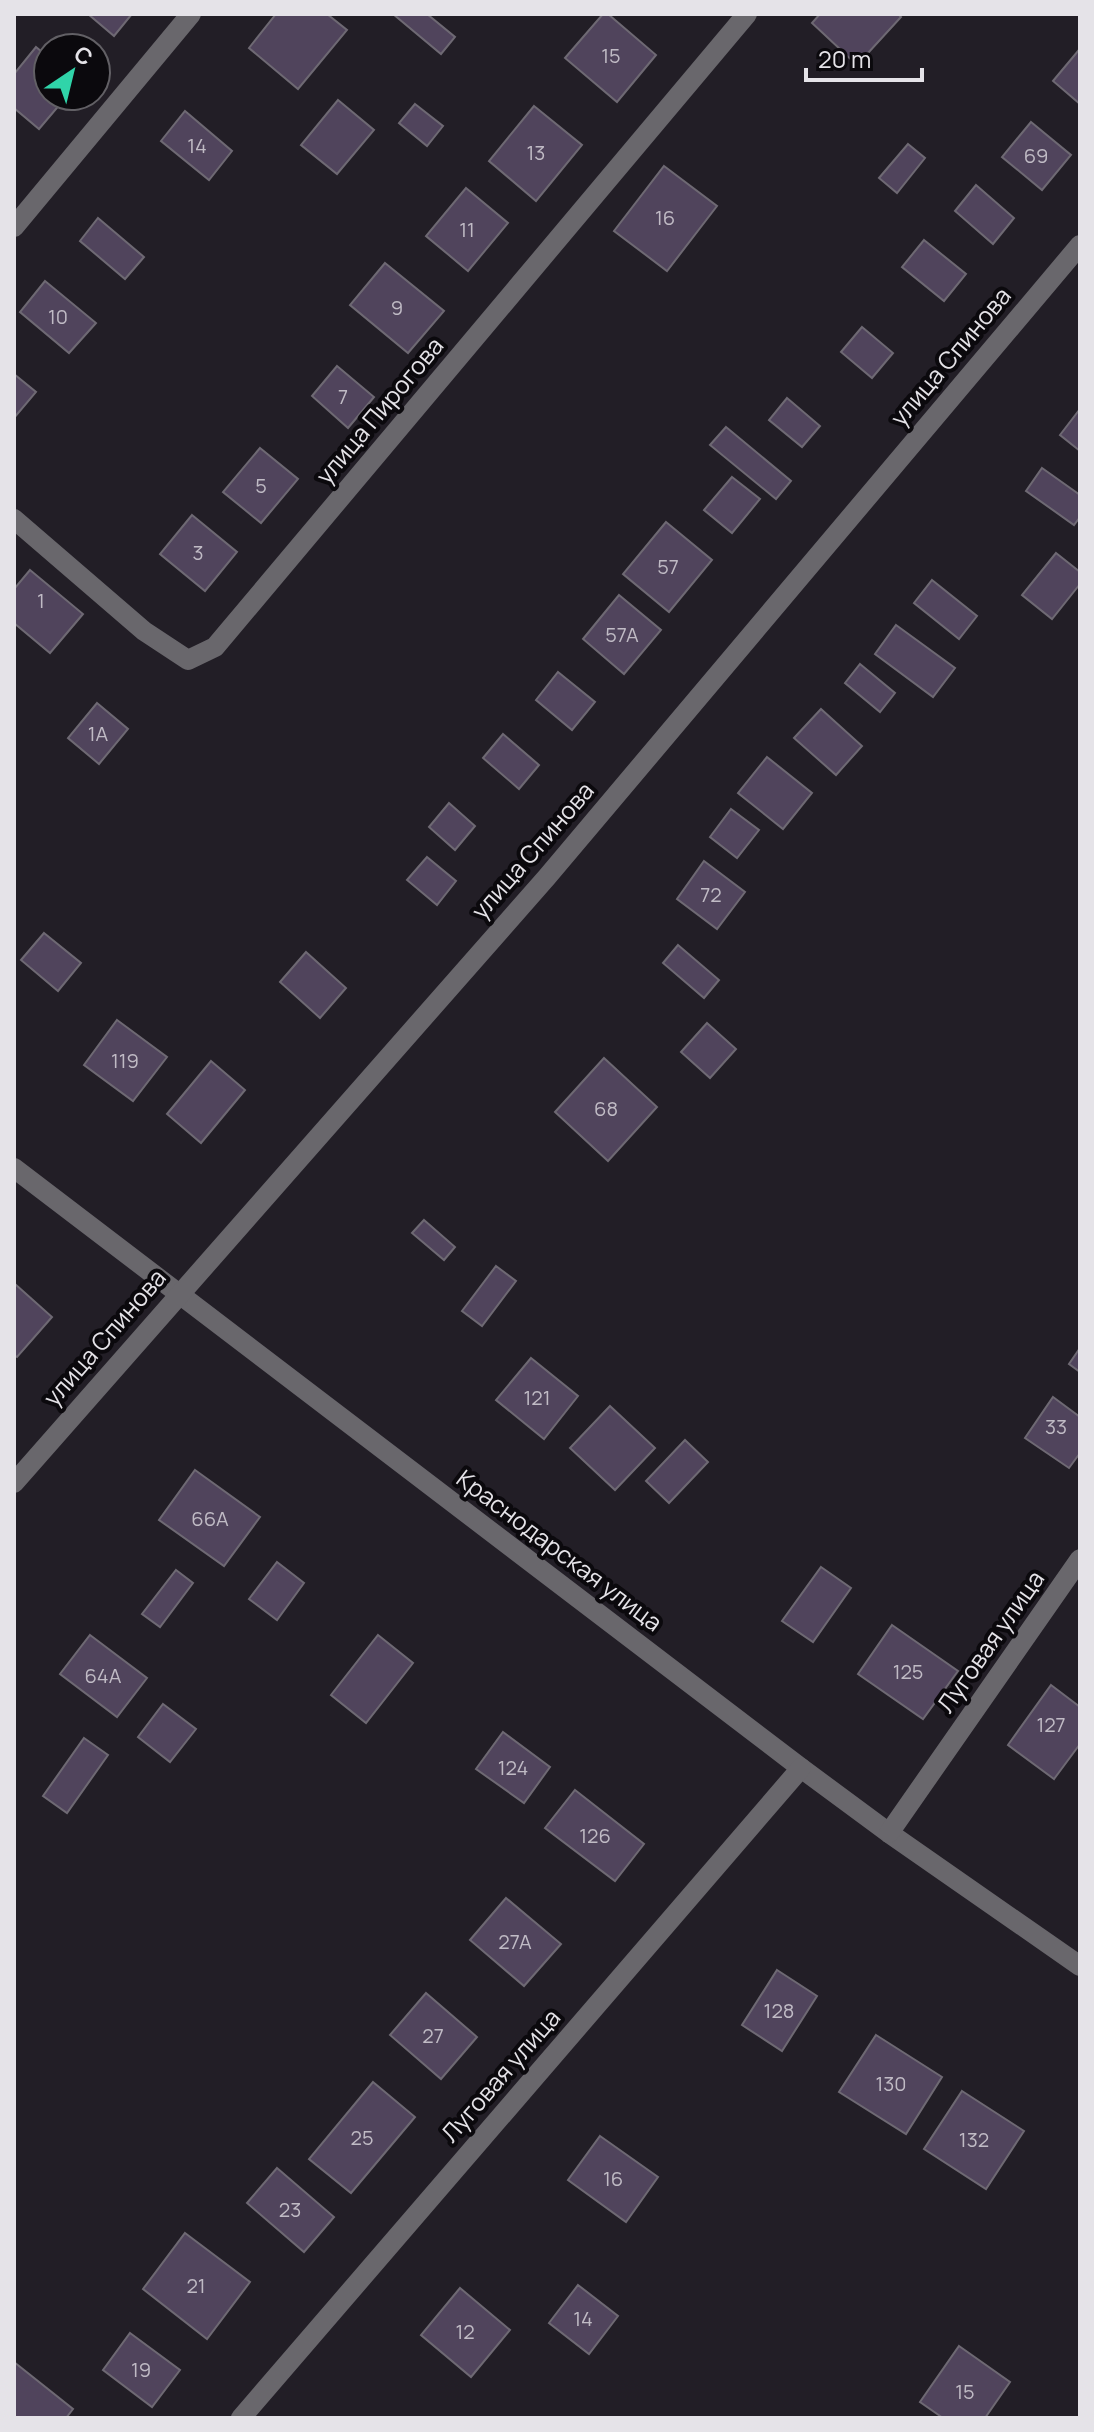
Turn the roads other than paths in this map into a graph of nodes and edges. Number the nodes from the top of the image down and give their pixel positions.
1 (191, 14) edge
2 (747, 14) edge
3 (14, 227) edge
4 (1080, 245) edge
5 (14, 519) edge
6 (14, 1168) edge
7 (178, 1293) junction
8 (14, 1483) edge
9 (1080, 1559) edge
10 (801, 1768) junction
11 (889, 1833) junction
12 (1080, 1966) edge
13 (241, 2418) edge

1 - 3 street
2 - 5 street, улица Пирогова
4 - 7 street, улица Спинова
6 - 7 street, Краснодарская улица
7 - 8 street, улица Спинова
7 - 10 street, Краснодарская улица
9 - 11 street, Луговая улица
10 - 11 street, Краснодарская улица
10 - 13 street, Луговая улица
11 - 12 street, Краснодарская улица

